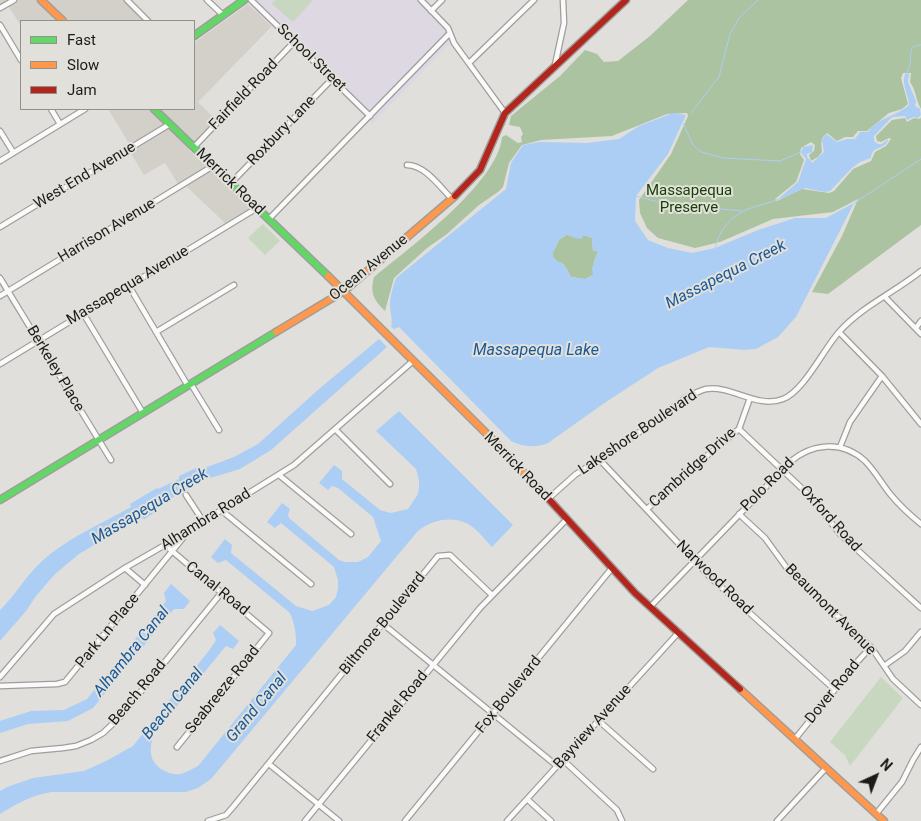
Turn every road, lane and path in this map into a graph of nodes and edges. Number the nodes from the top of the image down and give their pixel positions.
1 (14, 0) edge
2 (42, 0) edge
3 (127, 0) edge
4 (207, 0) edge
5 (244, 0) edge
6 (251, 0) edge
7 (421, 0) edge
8 (442, 0) edge
9 (534, 0) edge
10 (563, 0) edge
11 (626, 0) edge
12 (0, 8) edge
13 (431, 11) junction
14 (223, 15) junction
15 (62, 20) edge
16 (147, 20) edge
17 (0, 25) edge
18 (450, 33) junction
19 (195, 35) edge
20 (294, 42) junction
21 (560, 45) junction
22 (568, 54) junction
23 (20, 58) edge
24 (469, 63) junction
25 (555, 67) junction
26 (332, 79) junction
27 (52, 110) edge
28 (83, 110) edge
29 (155, 110) edge
30 (505, 113) junction
31 (370, 116) junction
32 (60, 124) junction
33 (170, 124) junction
34 (0, 131) edge
35 (194, 147) junction
36 (13, 152) junction
37 (0, 160) edge
38 (407, 165) dead end
39 (213, 166) junction
40 (231, 183) junction
41 (452, 199) junction
42 (257, 208) junction
43 (269, 219) junction
44 (0, 227) edge
45 (921, 271) edge
46 (0, 278) edge
47 (234, 285) dead end
48 (128, 286) junction
49 (8, 291) junction
50 (344, 291) junction
51 (0, 296) edge
52 (885, 297) junction
53 (83, 313) junction
54 (921, 322) edge
55 (916, 328) junction
56 (156, 332) junction
57 (839, 332) junction
58 (921, 334) edge
59 (38, 341) junction
60 (414, 361) junction
61 (0, 364) edge
62 (882, 376) junction
63 (190, 385) junction
64 (750, 398) junction
65 (143, 413) junction
66 (921, 424) edge
67 (335, 429) junction
68 (739, 429) junction
69 (219, 430) dead end
70 (98, 440) junction
71 (840, 447) junction
72 (111, 460) dead end
73 (600, 460) junction
74 (782, 470) junction
75 (279, 475) junction
76 (390, 484) dead end
77 (186, 495) dead end
78 (548, 499) junction
79 (0, 500) edge
80 (221, 510) junction
81 (647, 510) junction
82 (740, 514) junction
83 (567, 519) junction
84 (203, 521) junction
85 (921, 524) edge
86 (191, 528) junction
87 (351, 534) dead end
88 (164, 545) junction
89 (172, 552) junction
90 (694, 561) junction
91 (125, 568) junction
92 (612, 568) junction
93 (311, 584) dead end
94 (145, 585) junction
95 (222, 592) junction
96 (492, 595) junction
97 (650, 607) junction
98 (921, 608) edge
99 (383, 624) junction
100 (269, 632) joint
101 (679, 632) junction
102 (921, 632) edge
103 (871, 647) junction
104 (433, 665) junction
105 (884, 666) junction
106 (0, 678) edge
107 (0, 686) edge
108 (834, 689) junction
109 (921, 705) edge
110 (493, 714) junction
111 (599, 721) junction
112 (795, 739) junction
113 (177, 746) dead end
114 (921, 748) edge
115 (563, 760) junction
116 (0, 761) edge
117 (269, 764) junction
118 (557, 766) junction
119 (826, 768) junction
120 (653, 769) dead end
121 (527, 799) junction
122 (319, 804) junction
123 (226, 815) junction
124 (880, 818) edge
125 (208, 821) edge
126 (221, 821) edge
127 (306, 821) edge
128 (339, 821) edge
129 (405, 821) edge
130 (507, 821) edge
131 (551, 821) edge
132 (622, 821) edge
133 (776, 821) edge

1 - 12 street
2 - 15 main road
3 - 16 street
4 - 14 street
5 - 14 main road
6 - 20 street, School Street
7 - 13 street
8 - 13 street
9 - 24 street
10 - 21 street
11 - 22 main road, Ocean Avenue
13 - 18 street
14 - 19 main road
17 - 23 street
18 - 24 street
18 - 31 street
20 - 26 street, School Street
20 - 35 street, Fairfield Road
21 - 22 street
21 - 25 street
22 - 25 main road, Ocean Avenue
24 - 30 street
25 - 30 main road, Ocean Avenue
26 - 31 street, School Street
26 - 40 street, Roxbury Lane
27 - 32 street
28 - 32 street
29 - 33 main road, Merrick Road
30 - 41 main road, Ocean Avenue
31 - 43 street
32 - 36 street
33 - 35 main road, Merrick Road
33 - 44 street, West End Avenue
34 - 36 street
35 - 39 main road, Merrick Road
36 - 37 street
38 - 41 street
39 - 40 main road, Merrick Road
39 - 49 street, Harrison Avenue
40 - 42 main road, Merrick Road
41 - 50 main road, Ocean Avenue
42 - 43 main road, Merrick Road
42 - 48 street, Massapequa Avenue
43 - 50 main road, Merrick Road
45 - 52 street, Lakeshore Boulevard
46 - 49 street, Berkeley Place
47 - 56 street
48 - 53 street, Massapequa Avenue
48 - 56 street
49 - 51 street, Harrison Avenue
49 - 59 street, Berkeley Place
50 - 60 main road, Merrick Road
50 - 63 main road, Ocean Avenue
52 - 55 street
52 - 57 street, Lakeshore Boulevard
53 - 59 street, Massapequa Avenue
53 - 65 street
54 - 55 street
55 - 58 street
56 - 63 street
57 - 62 street
57 - 64 street, Lakeshore Boulevard
59 - 61 street, Massapequa Avenue
59 - 70 street, Berkeley Place
60 - 67 street, Alhambra Road
60 - 78 main road, Merrick Road
62 - 66 street
62 - 71 street
63 - 65 main road, Ocean Avenue
63 - 69 street
64 - 68 street, Cambridge Drive
64 - 73 street, Lakeshore Boulevard
65 - 70 main road, Ocean Avenue
67 - 75 street, Alhambra Road
67 - 76 street
68 - 74 street, Oxford Road
68 - 81 street, Cambridge Drive
70 - 72 street, Berkeley Place
70 - 79 main road, Ocean Avenue
71 - 74 street, Polo Road
71 - 85 street
73 - 78 street, Lakeshore Boulevard
73 - 81 street, Narwood Road
74 - 82 street, Polo Road
74 - 98 street, Oxford Road
75 - 80 street, Alhambra Road
75 - 87 street
77 - 84 street
78 - 83 main road, Merrick Road
80 - 84 street, Alhambra Road
80 - 93 street
81 - 90 street, Narwood Road
82 - 90 street, Polo Road
82 - 103 street, Beaumont Avenue
83 - 92 main road, Merrick Road
83 - 96 street
84 - 86 street, Alhambra Road
86 - 88 street, Alhambra Road
86 - 89 street, Park Ln Place
88 - 89 street, Canal Road
88 - 91 street, Alhambra Road
89 - 94 street, Park Ln Place
89 - 95 street, Canal Road
90 - 97 street, Polo Road
90 - 108 street, Narwood Road
91 - 94 street
91 - 106 street, Alhambra Road
92 - 97 main road, Merrick Road
92 - 110 street, Fox Boulevard
94 - 107 street, Park Ln Place
95 - 100 street, Canal Road
95 - 116 street, Beach Road
96 - 99 street, Biltmore Boulevard
96 - 104 street, Frankel Road
97 - 101 main road, Merrick Road
99 - 104 street
99 - 117 street, Biltmore Boulevard
100 - 113 street, Seabreeze Road
101 - 111 street, Bayview Avenue
101 - 112 main road, Merrick Road
102 - 105 street
103 - 105 street, Beaumont Avenue
103 - 108 street, Dover Road
104 - 110 street
104 - 122 street, Frankel Road
105 - 109 street, Beaumont Avenue
108 - 112 street, Dover Road
110 - 118 street
110 - 129 street, Fox Boulevard
111 - 115 street, Bayview Avenue
111 - 120 street
112 - 119 main road, Merrick Road
114 - 124 street
115 - 118 street, Bayview Avenue
115 - 132 street
117 - 122 street
117 - 123 street, Biltmore Boulevard
118 - 121 street, Bayview Avenue
119 - 124 main road, Merrick Road
119 - 133 street
121 - 130 street, Bayview Avenue
121 - 131 street
122 - 127 street, Frankel Road
122 - 128 street
123 - 125 street
123 - 126 street, Biltmore Boulevard

